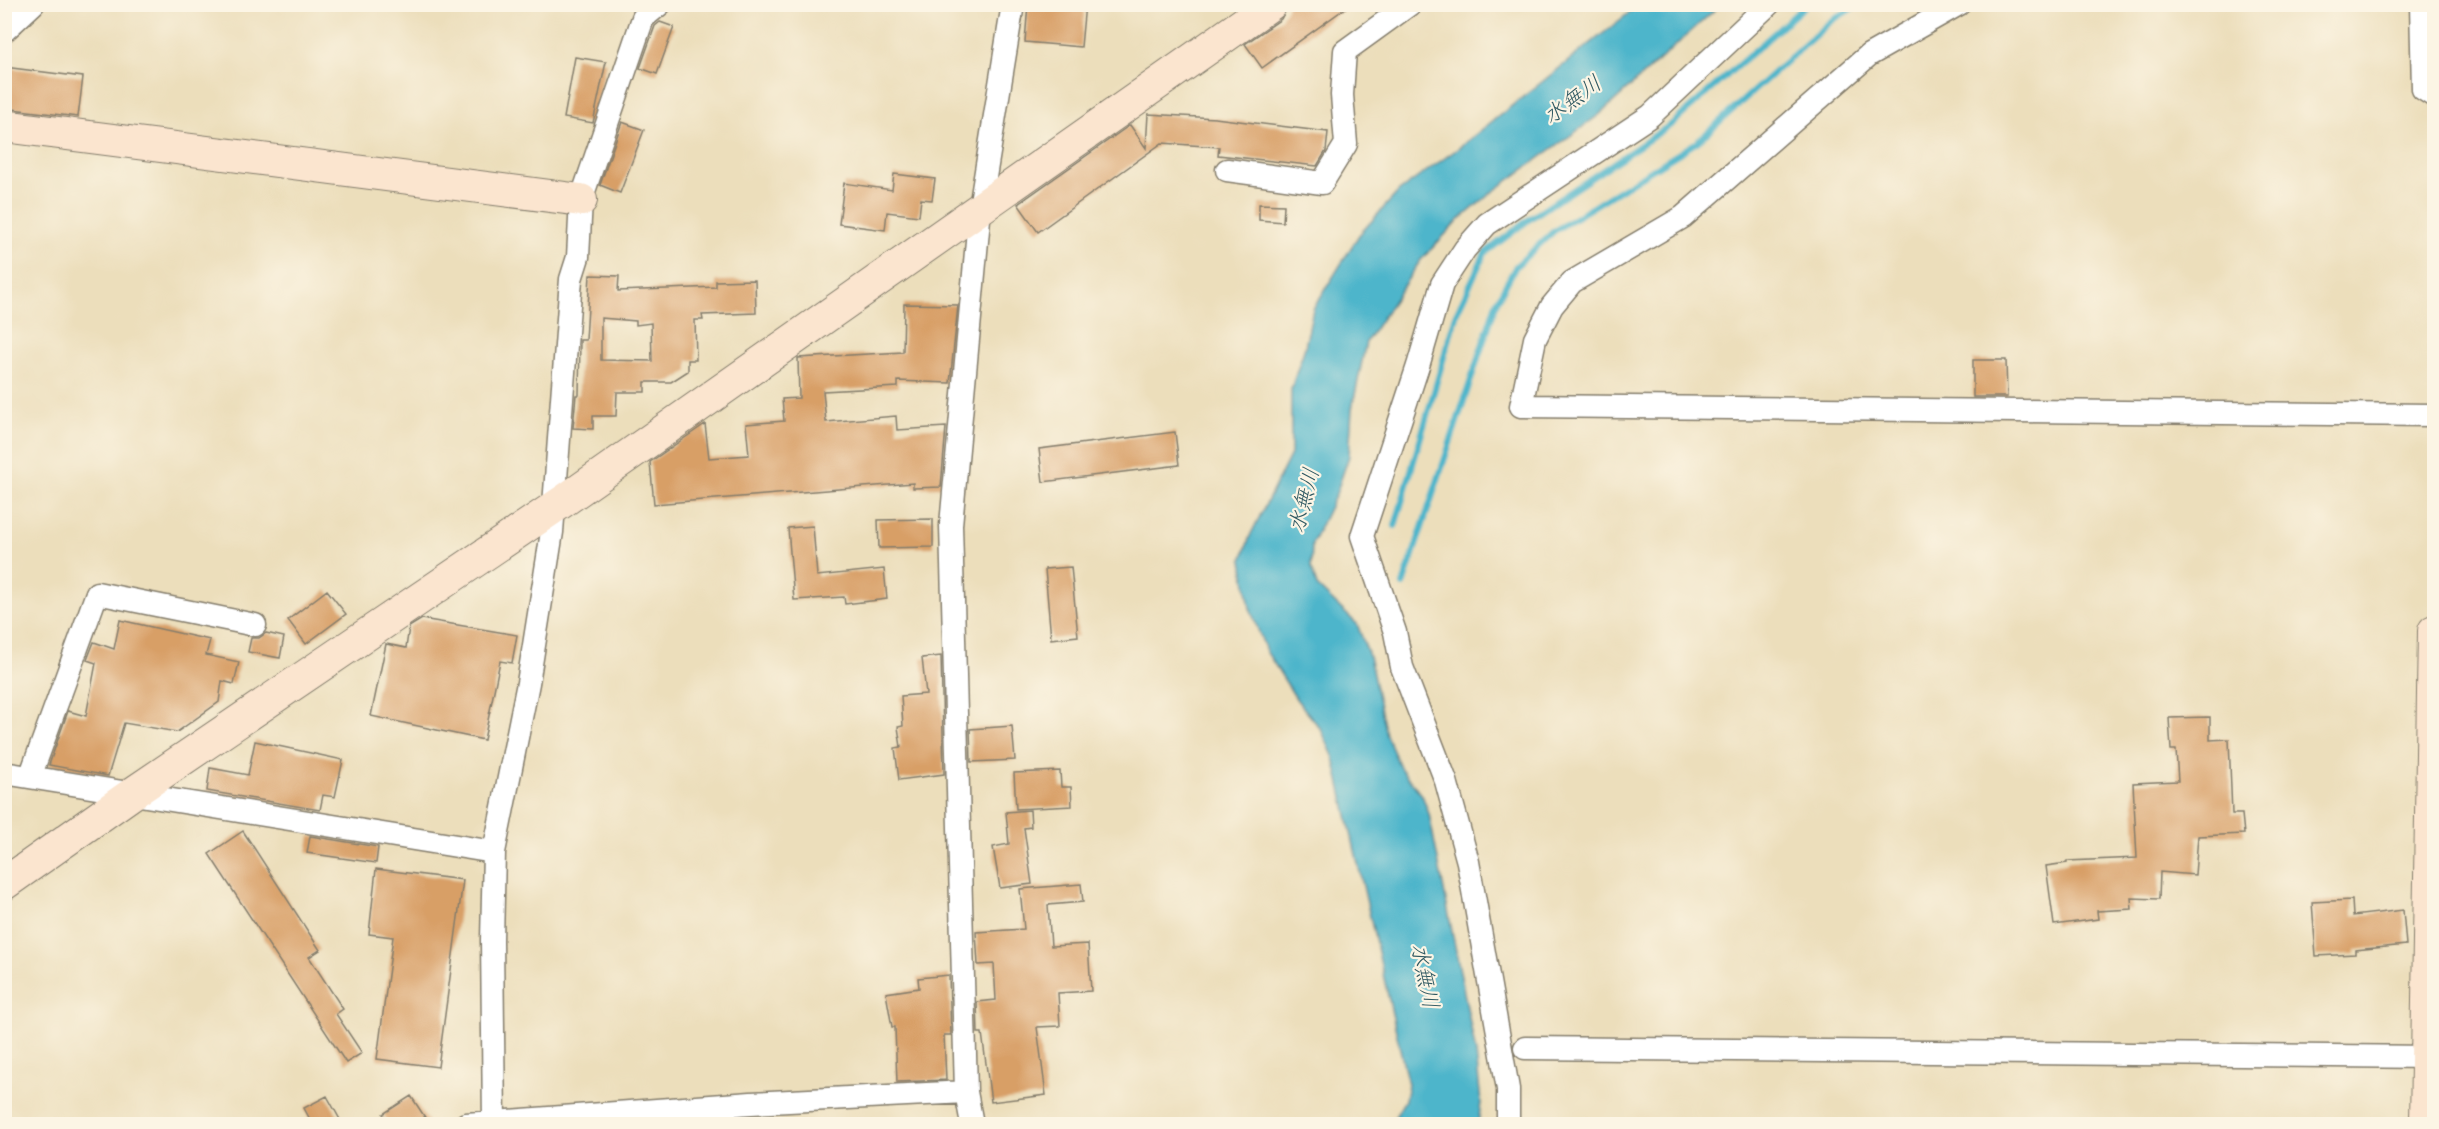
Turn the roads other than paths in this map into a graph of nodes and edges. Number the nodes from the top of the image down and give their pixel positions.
1 (33, 4) edge
2 (660, 4) edge
3 (1013, 4) edge
4 (1271, 4) edge
5 (1410, 4) edge
6 (1770, 4) edge
7 (1959, 4) edge
8 (2421, 4) edge
9 (4, 31) edge
10 (2434, 96) edge
11 (4, 126) edge
12 (1227, 170) dead end
13 (581, 200) junction
14 (980, 208) junction
15 (2434, 414) edge
16 (554, 505) junction
17 (255, 625) dead end
18 (2434, 631) edge
19 (4, 773) edge
20 (30, 777) junction
21 (133, 793) junction
22 (494, 852) junction
23 (4, 884) edge
24 (1525, 1048) dead end
25 (2431, 1057) edge
26 (966, 1092) junction
27 (494, 1123) edge
28 (466, 1125) edge
29 (972, 1125) edge
30 (1508, 1125) edge
31 (2426, 1125) edge

1 - 9 street
2 - 13 street
3 - 14 street
4 - 14 street
5 - 12 street
6 - 30 street
7 - 15 street
8 - 10 street
11 - 13 street
13 - 16 street
14 - 16 street
14 - 26 street
16 - 21 street
16 - 22 street
17 - 20 street
18 - 25 street
19 - 20 street
20 - 21 street
21 - 22 street
21 - 23 street
22 - 27 street
24 - 25 street
25 - 31 street
26 - 27 street
26 - 29 street
27 - 28 street

